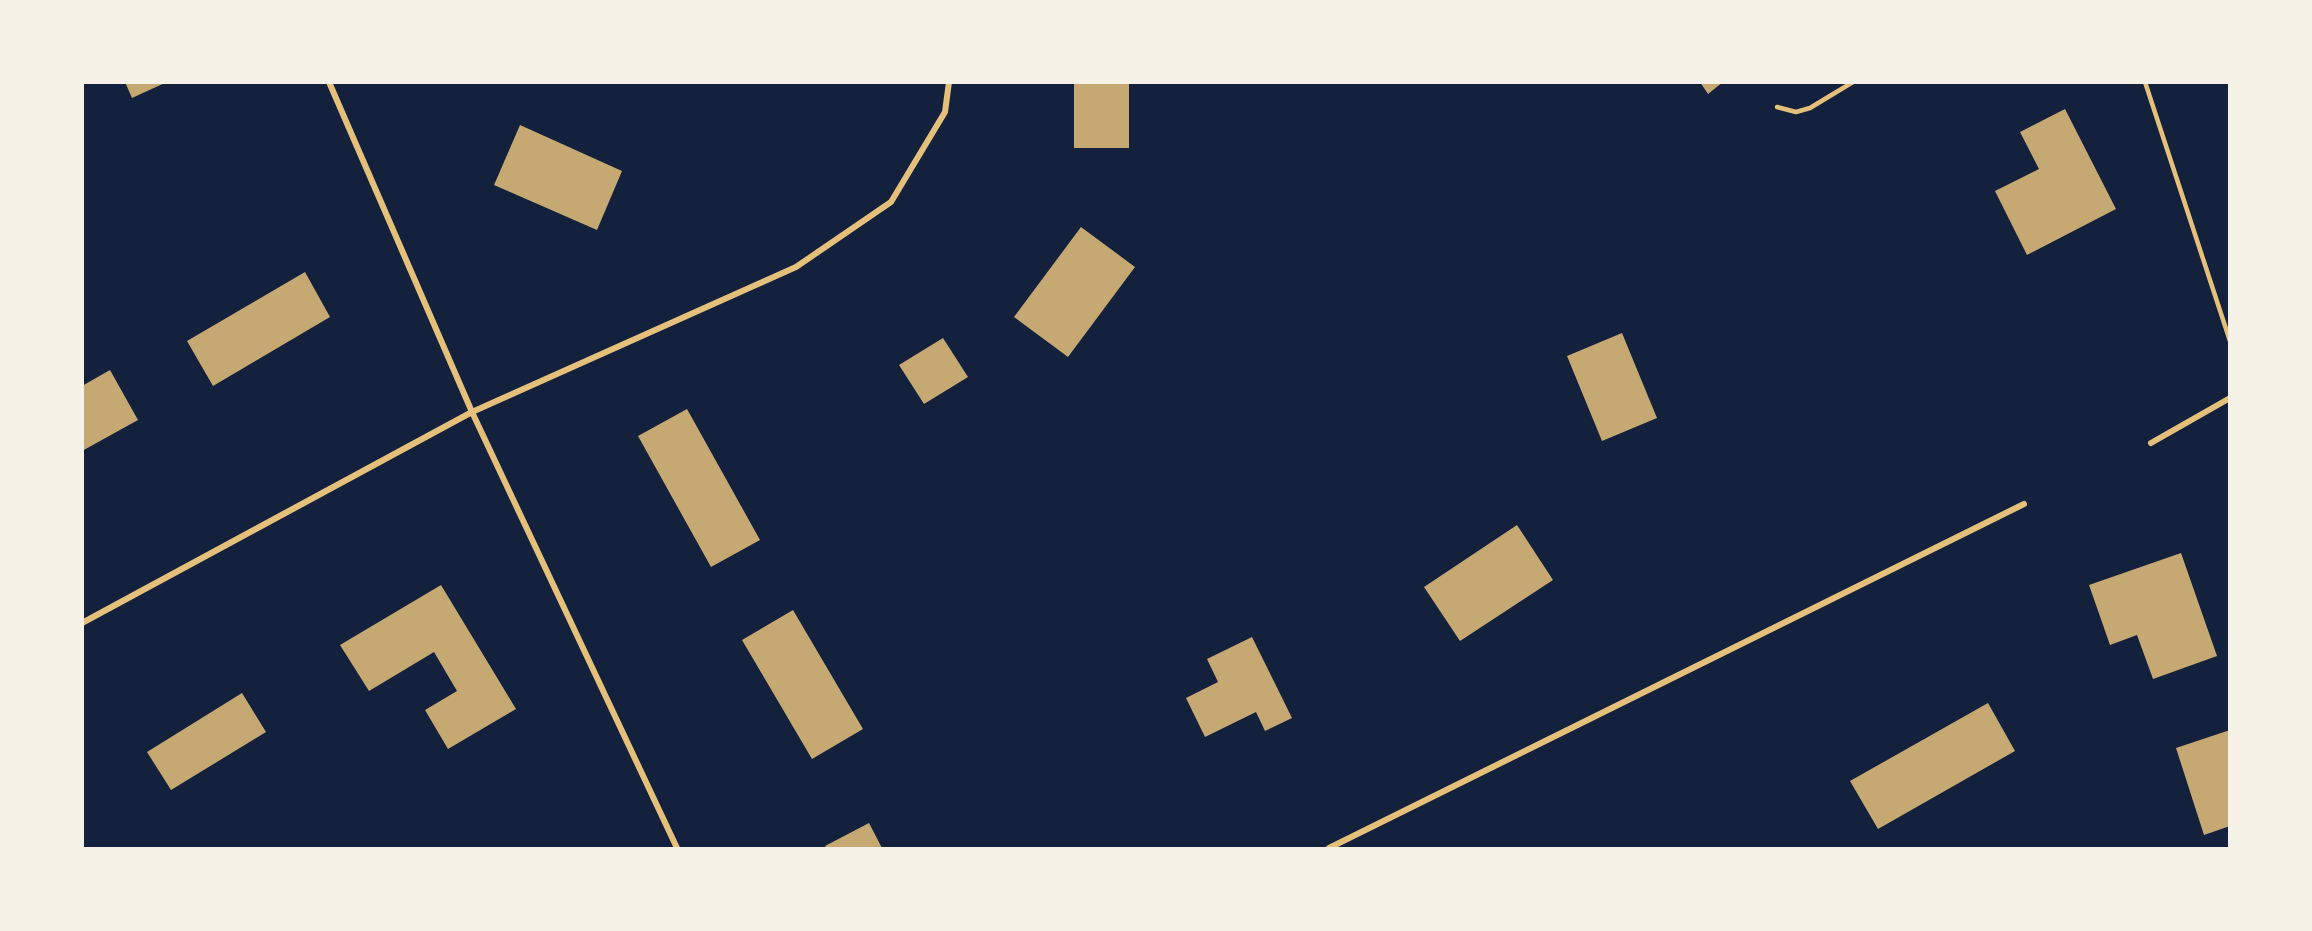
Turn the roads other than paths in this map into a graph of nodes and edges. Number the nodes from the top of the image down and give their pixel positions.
1 (329, 82) edge
2 (949, 82) edge
3 (1854, 82) edge
4 (2145, 82) edge
5 (1777, 107) dead end
6 (2229, 341) edge
7 (2229, 398) edge
8 (472, 412) junction
9 (2151, 443) dead end
10 (2024, 504) dead end
11 (82, 623) edge
12 (677, 849) edge
13 (1329, 849) edge

1 - 8 street
2 - 8 street
3 - 5 lane
4 - 6 lane
7 - 9 street
8 - 11 street
8 - 12 street
10 - 13 street

